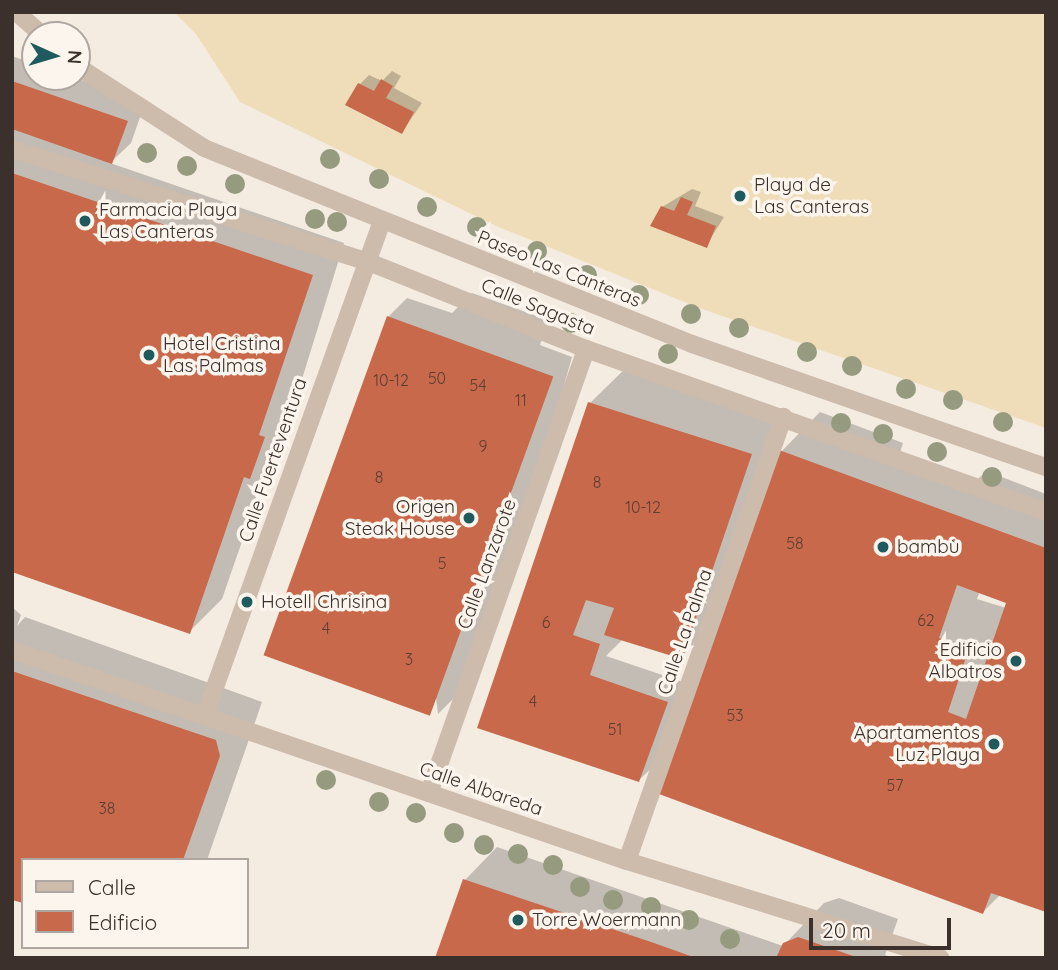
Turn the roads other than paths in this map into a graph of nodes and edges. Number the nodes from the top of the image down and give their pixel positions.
1 (91, 75) edge
2 (12, 149) edge
3 (382, 220) junction
4 (366, 261) junction
5 (586, 349) junction
6 (783, 417) junction
7 (1046, 467) edge
8 (1046, 512) edge
9 (12, 650) edge
10 (205, 715) junction
11 (429, 793) junction
12 (627, 861) junction
13 (940, 958) edge

1 - 3 street, Paseo Las Canteras
2 - 4 street, Calle Sagasta
3 - 4 street, Calle Fuerteventura
3 - 7 street, Paseo Las Canteras
4 - 5 street, Calle Sagasta
4 - 10 street, Calle Fuerteventura
5 - 6 street, Calle Sagasta
5 - 11 street, Calle Lanzarote
6 - 8 street, Calle Sagasta
6 - 12 street, Calle La Palma
9 - 10 street, Calle Albareda
10 - 11 street, Calle Albareda
11 - 12 street, Calle Albareda
12 - 13 street, Calle Albareda

